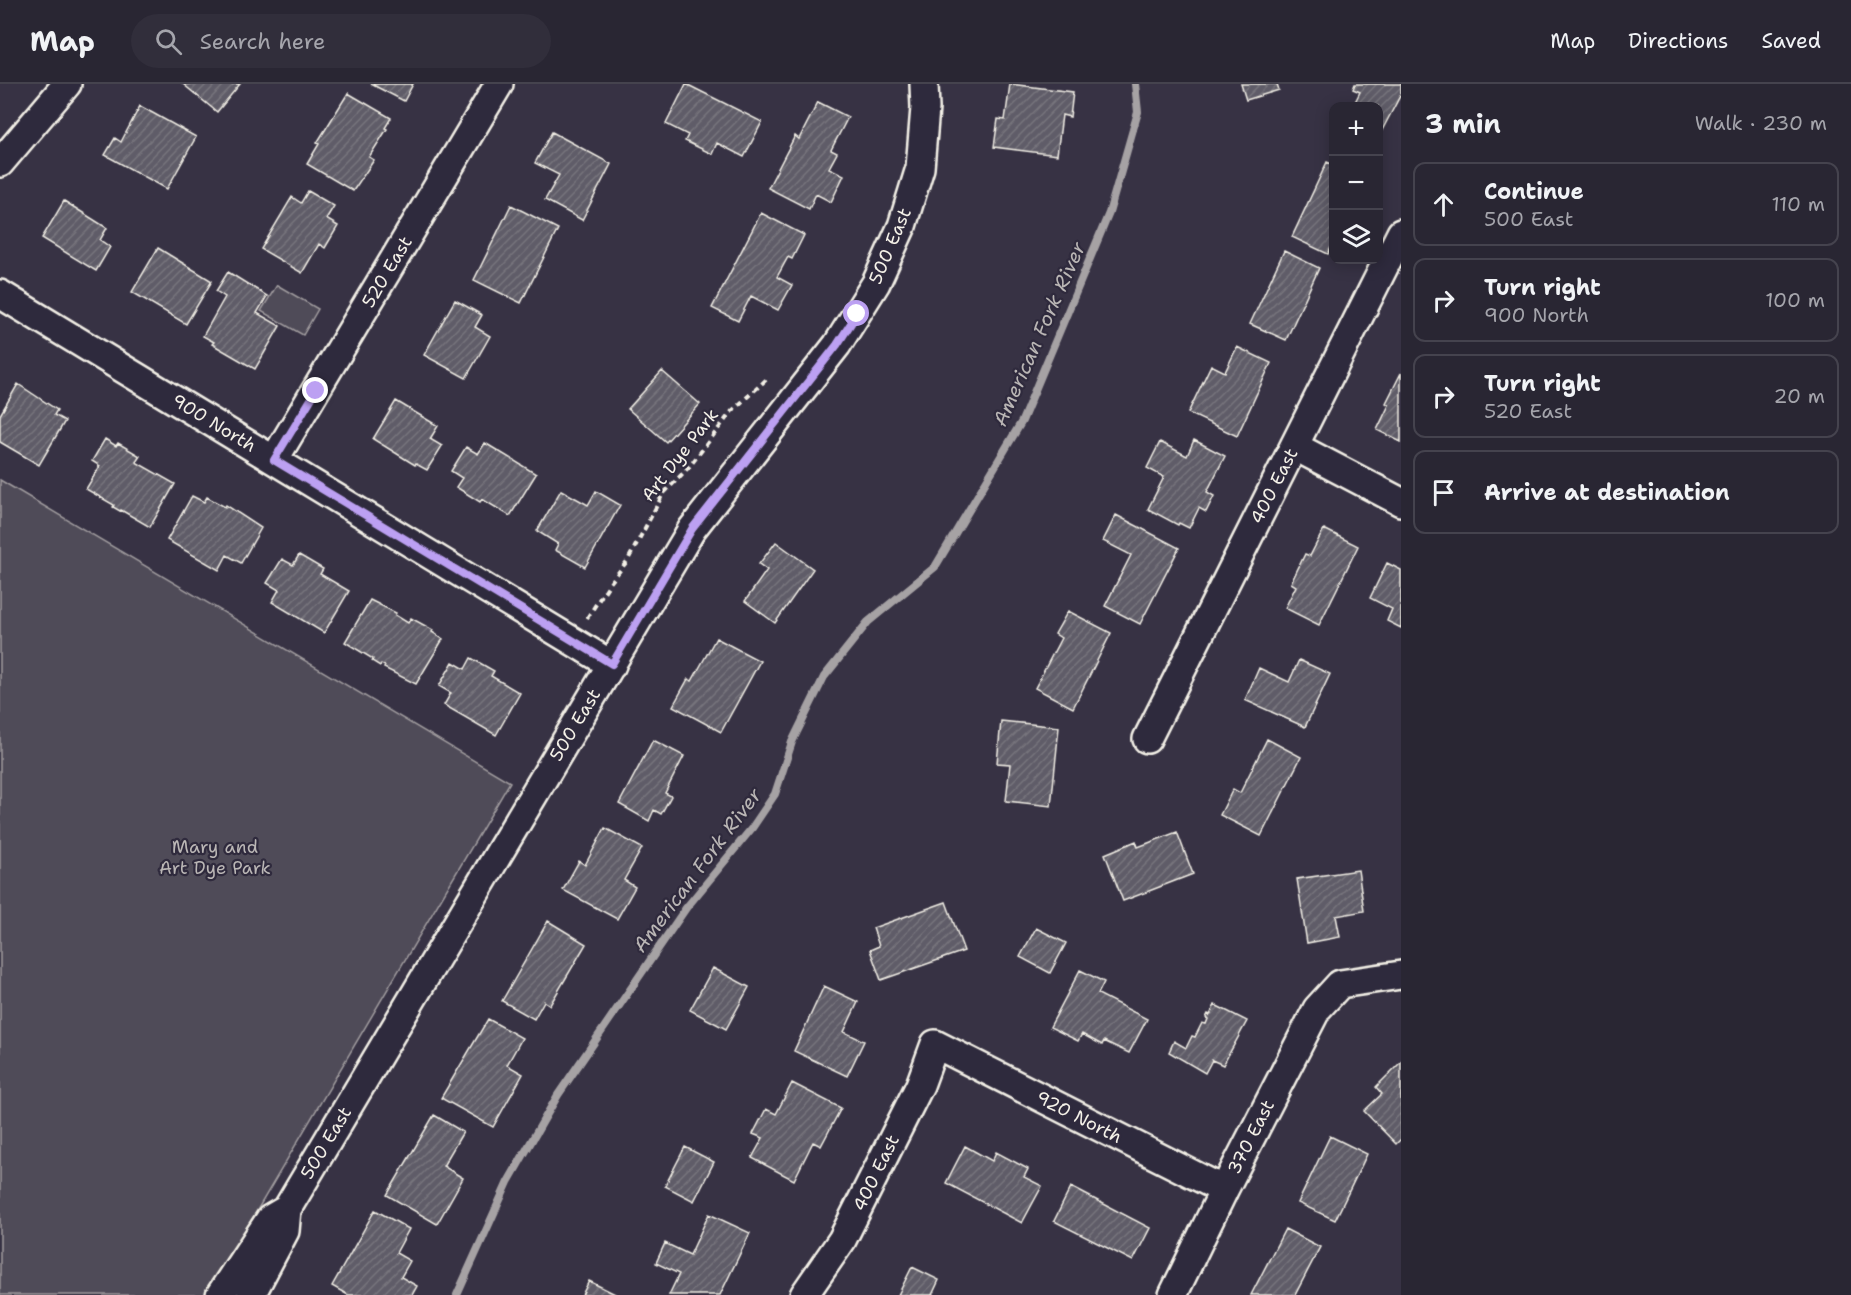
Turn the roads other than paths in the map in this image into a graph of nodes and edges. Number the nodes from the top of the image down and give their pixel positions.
1 (66, 84) edge
2 (499, 84) edge
3 (924, 84) edge
4 (0, 163) edge
5 (1401, 233) edge
6 (0, 294) edge
7 (1294, 446) junction
8 (274, 460) junction
9 (1401, 502) edge
10 (612, 664) junction
11 (1147, 739) dead end
12 (1401, 975) edge
13 (934, 1044) joint
14 (1224, 1190) junction
15 (287, 1209) junction
16 (220, 1295) edge
17 (250, 1295) edge
18 (804, 1295) edge
19 (1173, 1295) edge

1 - 4 street
2 - 8 street, 520 East
3 - 10 street, 500 East
5 - 7 street, 400 East
6 - 8 street, 900 North
7 - 9 street
7 - 11 street, 400 East
8 - 10 street, 900 North
10 - 15 street, 500 East
12 - 14 street, 370 East
13 - 14 street, 920 North
13 - 18 street, 400 East
14 - 19 street, 370 East
15 - 16 street, 500 East
15 - 17 street, 500 East

